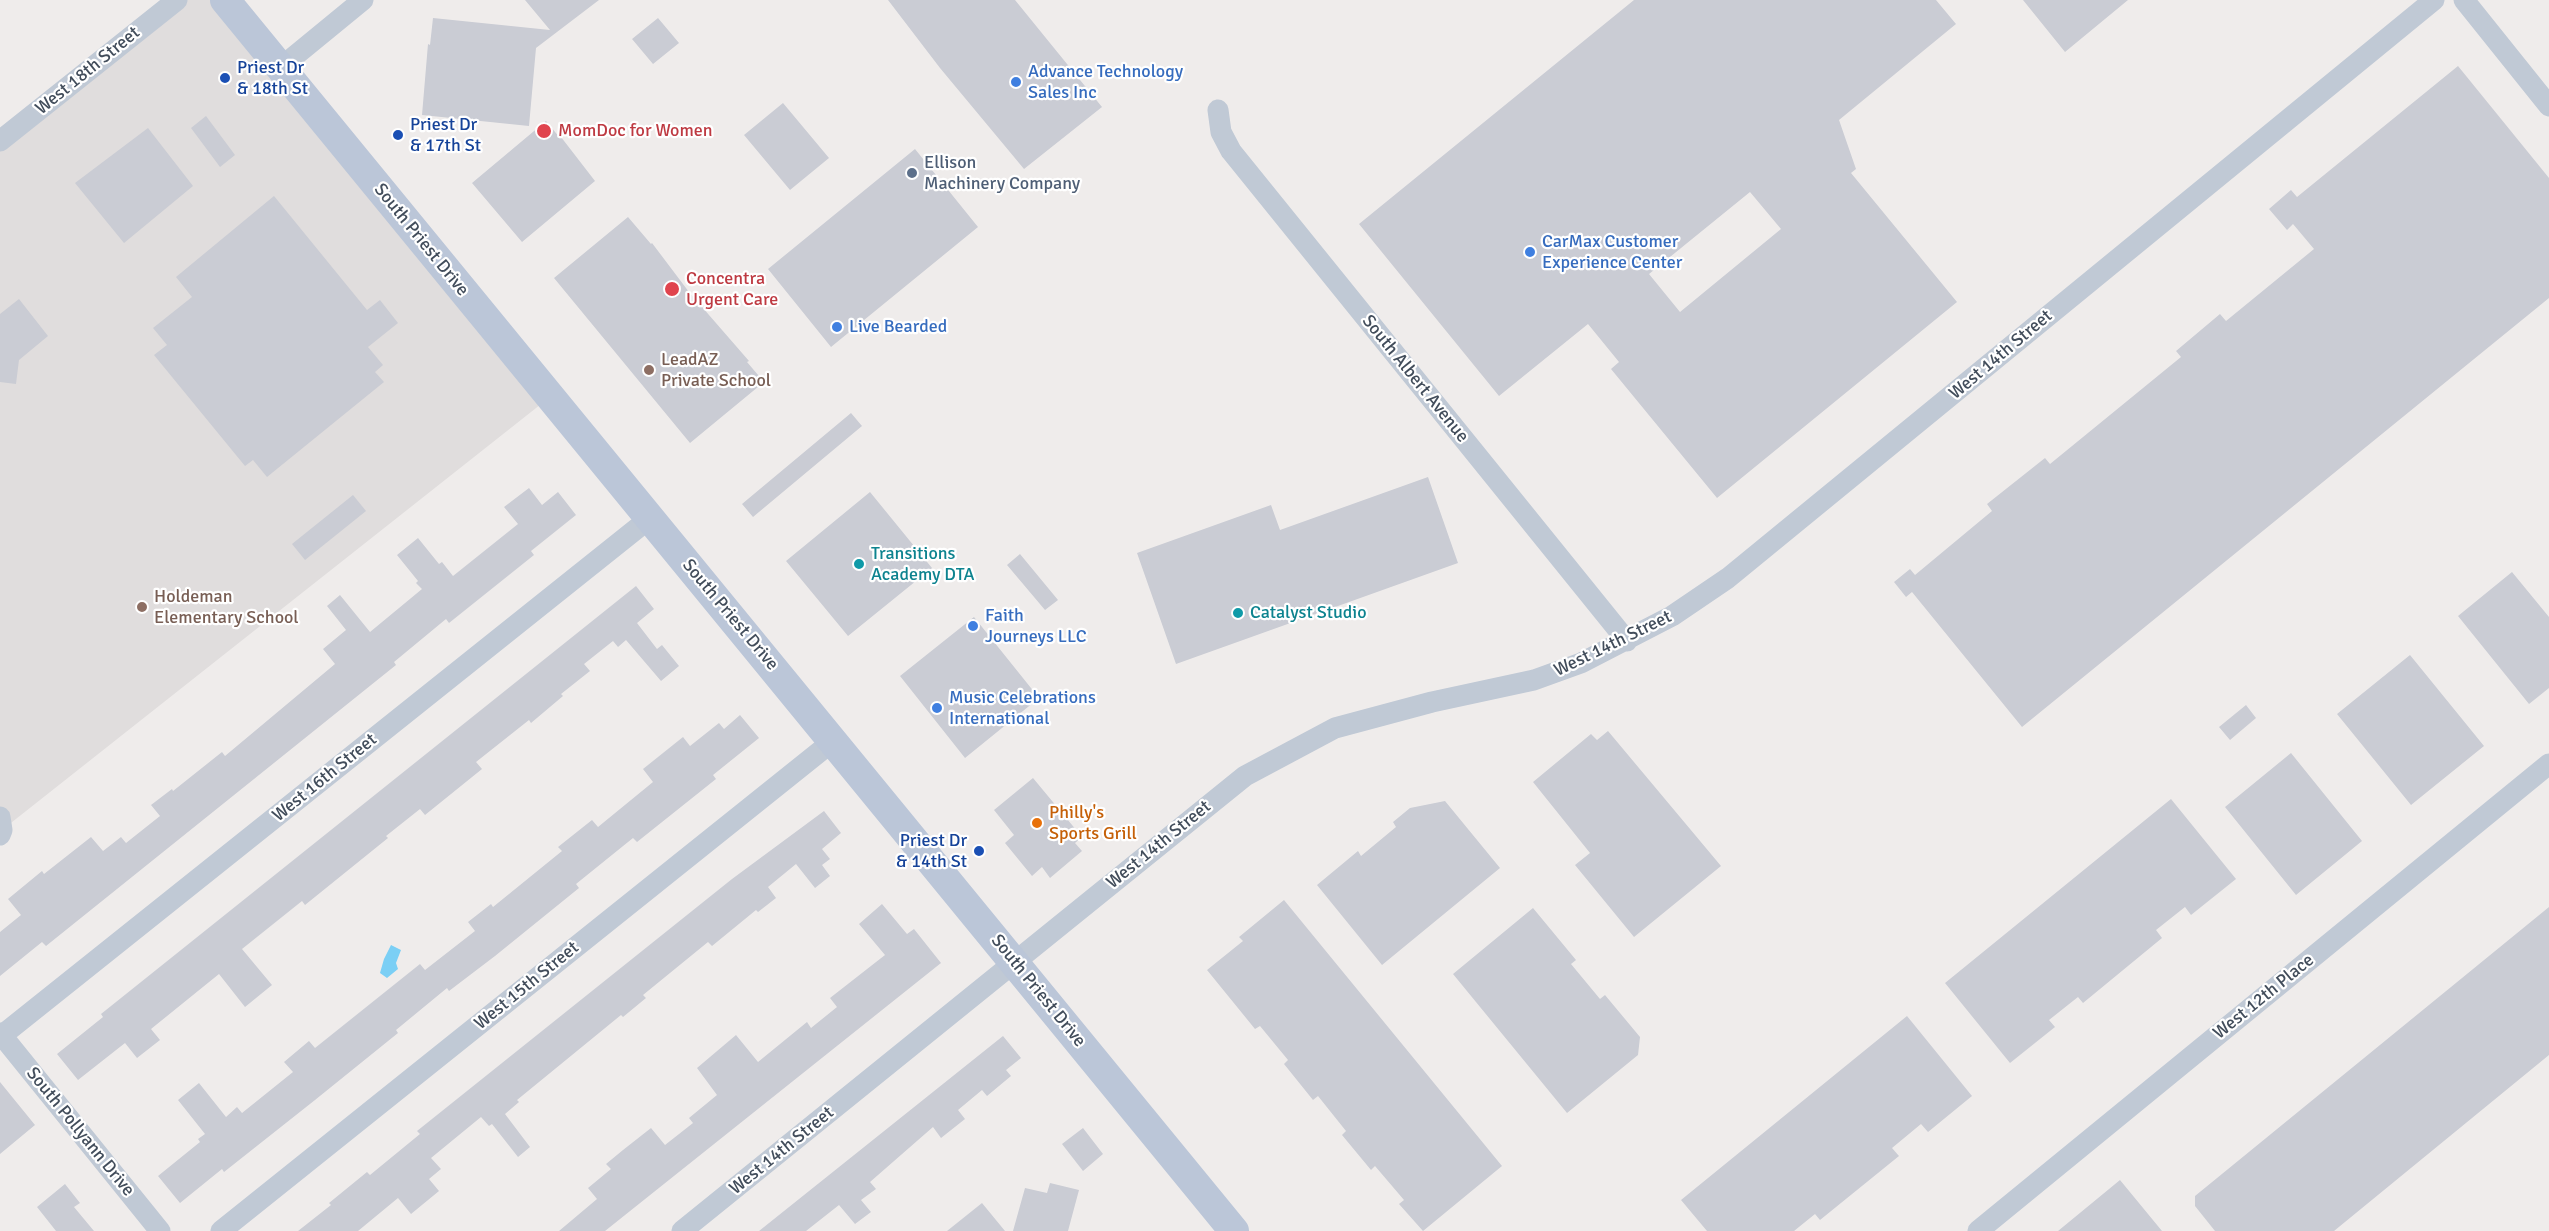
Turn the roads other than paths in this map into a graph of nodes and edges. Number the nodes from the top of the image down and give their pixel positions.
1 (177, 0) edge
2 (225, 0) edge
3 (363, 0) edge
4 (2434, 0) edge
5 (2464, 0) edge
6 (280, 68) junction
7 (2549, 106) edge
8 (1218, 110) dead end
9 (0, 141) edge
10 (650, 518) junction
11 (1627, 641) junction
12 (833, 741) junction
13 (2549, 764) edge
14 (1015, 963) junction
15 (1, 1035) edge
16 (160, 1231) edge
17 (221, 1231) edge
18 (682, 1231) edge
19 (1234, 1231) edge
20 (1978, 1231) edge

1 - 9 street, West 18th Street
2 - 6 main road, South Priest Drive
3 - 6 street
4 - 11 street, West 14th Street
5 - 7 street
6 - 10 main road, South Priest Drive
8 - 11 street, South Albert Avenue
10 - 12 main road, South Priest Drive
10 - 15 street, West 16th Street
11 - 14 street, West 14th Street
12 - 14 main road, South Priest Drive
12 - 17 street, West 15th Street
13 - 20 street, West 12th Place
14 - 18 street, West 14th Street
14 - 19 main road, South Priest Drive
15 - 16 street, South Pollyann Drive

